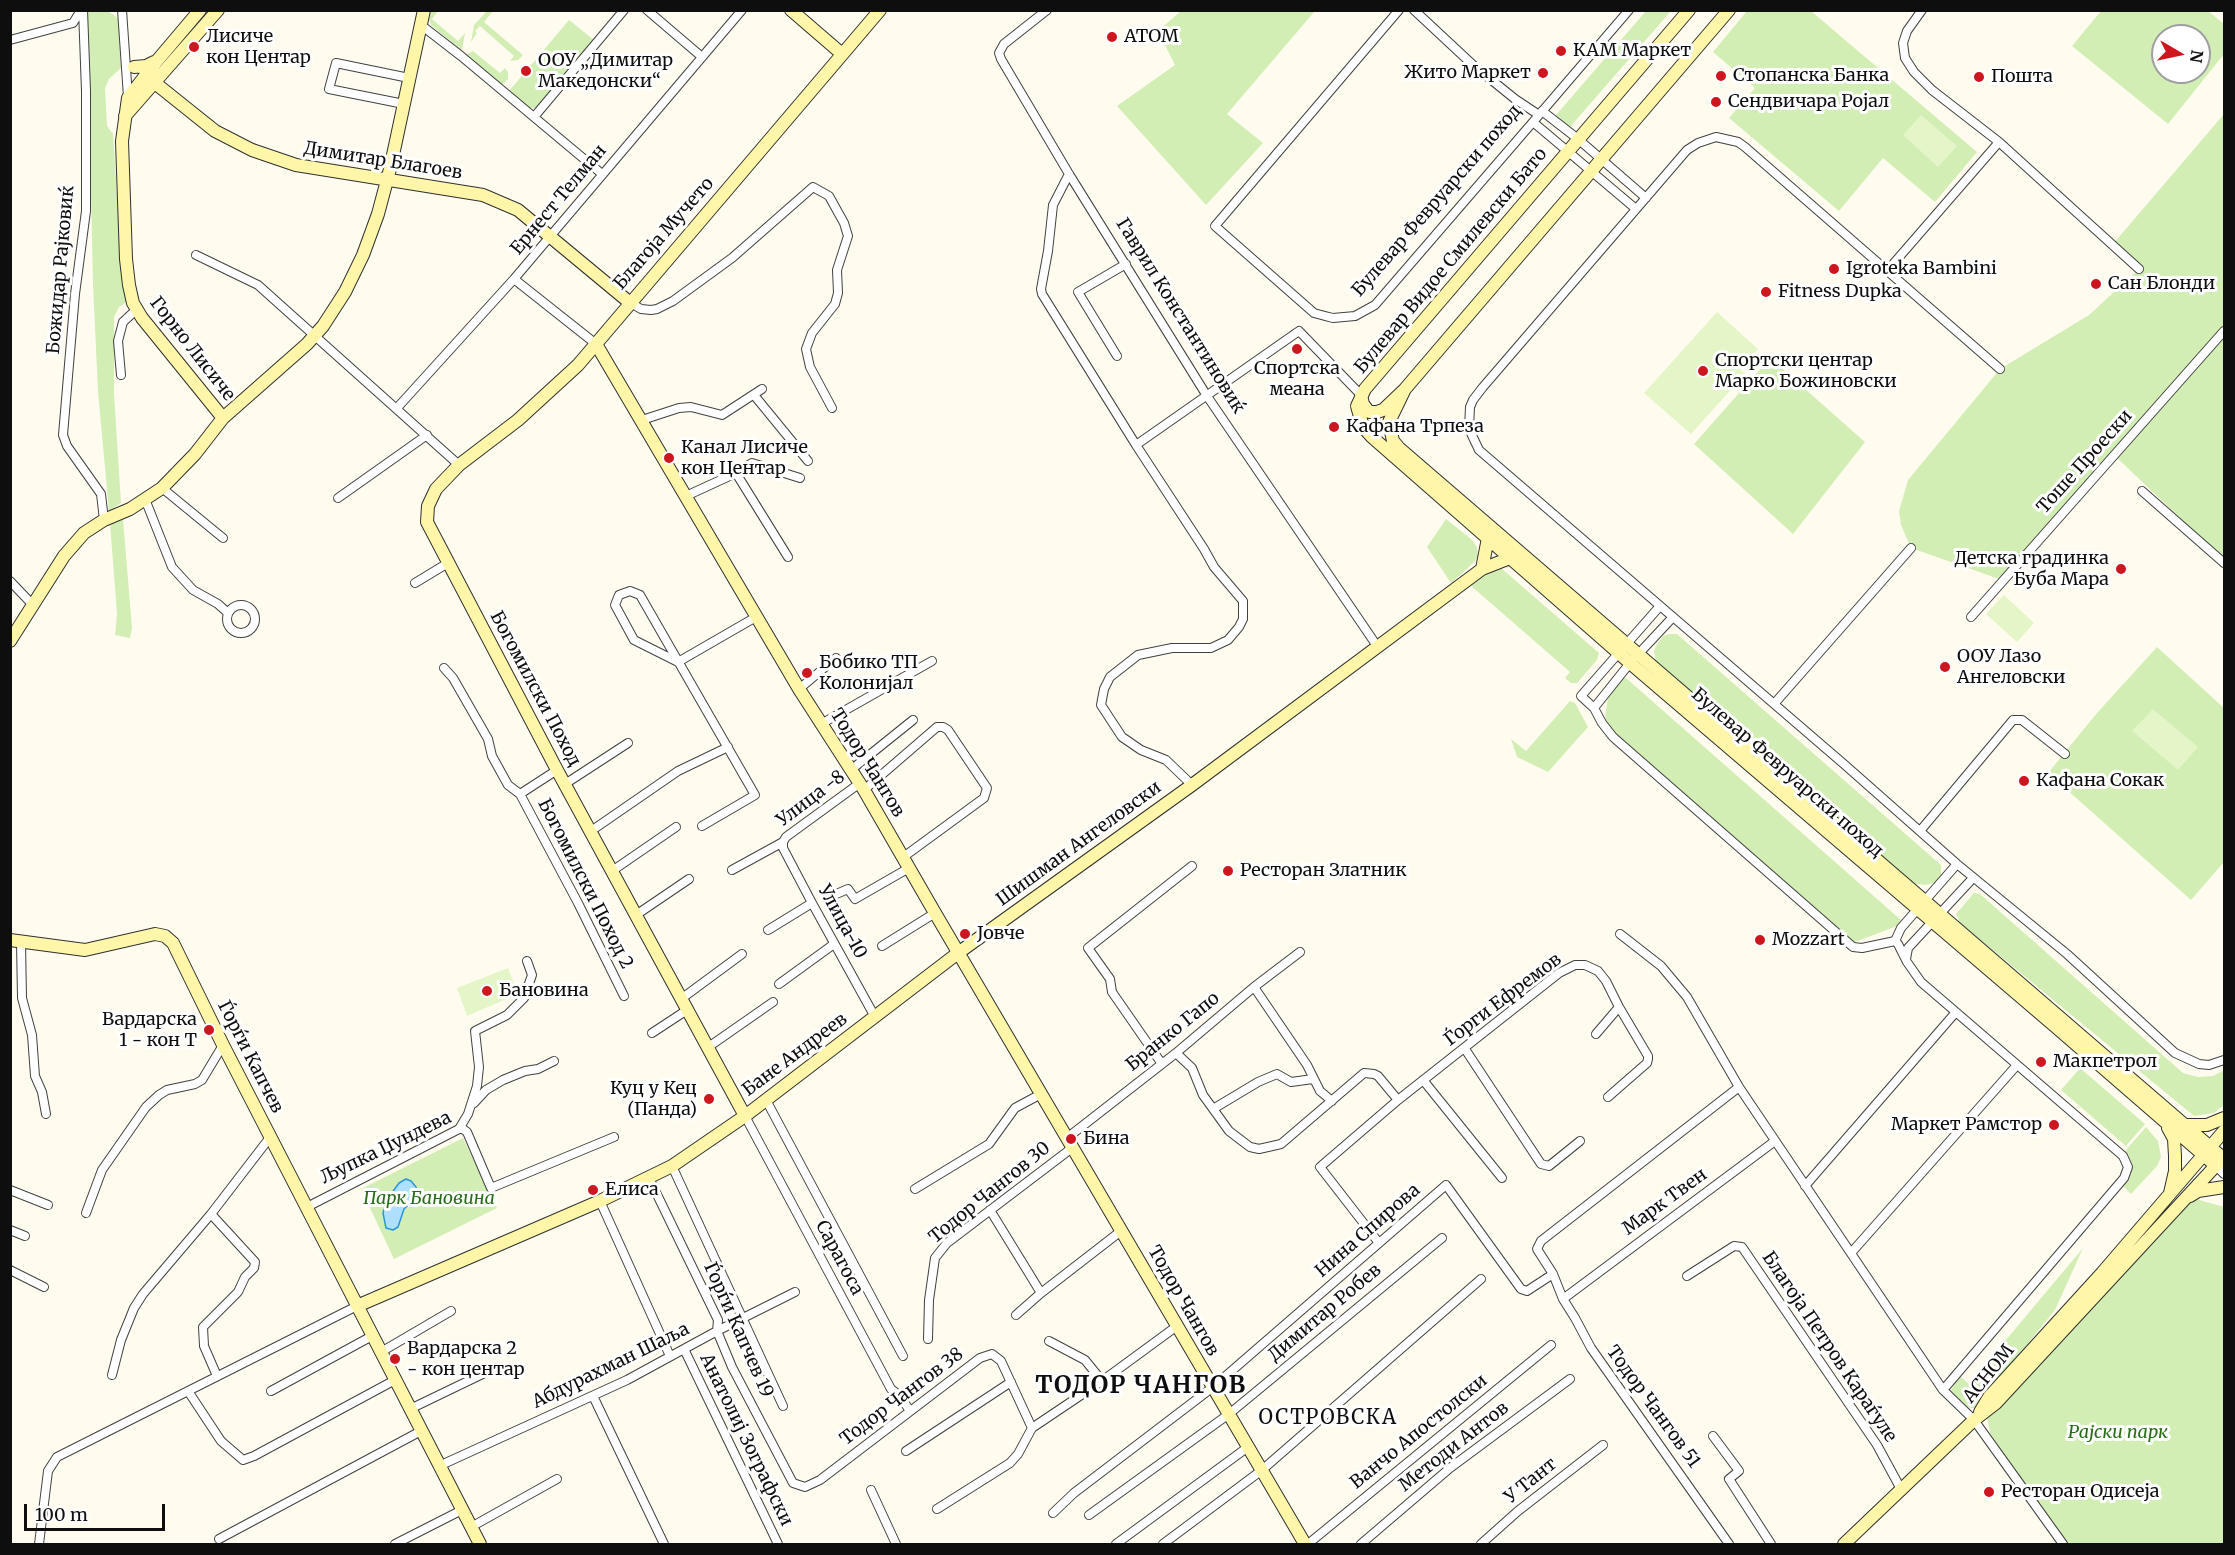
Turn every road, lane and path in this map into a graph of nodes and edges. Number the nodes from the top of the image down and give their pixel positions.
1 (82, 10) edge
2 (123, 10) edge
3 (200, 10) edge
4 (218, 10) edge
5 (424, 10) edge
6 (624, 10) edge
7 (647, 10) edge
8 (742, 10) edge
9 (790, 10) edge
10 (880, 10) edge
11 (1047, 10) edge
12 (1399, 10) edge
13 (1413, 10) edge
14 (1629, 10) edge
15 (1689, 10) edge
16 (1729, 10) edge
17 (1923, 10) edge
18 (421, 25) junction
19 (10, 40) edge
20 (842, 54) junction
21 (702, 57) junction
22 (156, 62) junction
23 (130, 64) junction
24 (409, 78) junction
25 (150, 79) junction
26 (128, 98) junction
27 (404, 104) junction
28 (1538, 116) junction
29 (124, 117) junction
30 (534, 117) junction
31 (1578, 139) junction
32 (1999, 142) junction
33 (1568, 150) junction
34 (1602, 159) junction
35 (1592, 171) junction
36 (602, 174) junction
37 (1069, 174) junction
38 (387, 181) junction
39 (1646, 198) junction
40 (1636, 209) junction
41 (551, 235) junction
42 (196, 255) dead end
43 (1126, 264) junction
44 (2139, 268) dead end
45 (1887, 271) junction
46 (514, 279) junction
47 (629, 302) junction
48 (137, 309) junction
49 (2224, 331) edge
50 (315, 336) junction
51 (596, 344) junction
52 (1117, 356) dead end
53 (2000, 369) dead end
54 (121, 375) dead end
55 (1406, 389) junction
56 (1360, 395) junction
57 (1208, 396) junction
58 (397, 408) junction
59 (832, 408) dead end
60 (223, 418) junction
61 (642, 420) junction
62 (426, 435) junction
63 (1136, 445) junction
64 (808, 461) dead end
65 (459, 465) junction
66 (736, 473) junction
67 (800, 478) dead end
68 (162, 488) junction
69 (2142, 491) dead end
70 (686, 496) junction
71 (338, 498) dead end
72 (145, 499) junction
73 (104, 520) junction
74 (224, 538) dead end
75 (1488, 538) junction
76 (1911, 548) dead end
77 (788, 557) dead end
78 (1510, 558) junction
79 (448, 562) junction
80 (2224, 564) edge
81 (1482, 569) junction
82 (10, 580) edge
83 (415, 583) dead end
84 (32, 604) junction
85 (1660, 606) junction
86 (228, 613) dead end
87 (1971, 616) dead end
88 (756, 617) junction
89 (1673, 617) junction
90 (10, 641) edge
91 (1377, 646) junction
92 (1623, 649) junction
93 (836, 658) dead end
94 (1634, 659) junction
95 (932, 661) dead end
96 (678, 662) junction
97 (444, 668) dead end
98 (799, 689) junction
99 (1774, 704) junction
100 (1594, 708) junction
101 (913, 720) dead end
102 (821, 724) junction
103 (628, 743) dead end
104 (728, 747) junction
105 (2065, 754) dead end
106 (852, 769) junction
107 (557, 771) junction
108 (565, 784) junction
109 (1192, 785) junction
110 (862, 786) junction
111 (520, 794) junction
112 (702, 826) dead end
113 (675, 827) dead end
114 (591, 831) junction
115 (1920, 831) junction
116 (783, 842) junction
117 (906, 863) junction
118 (1957, 864) junction
119 (1192, 866) dead end
120 (732, 870) dead end
121 (612, 871) junction
122 (1973, 878) junction
123 (689, 879) dead end
124 (834, 896) dead end
125 (812, 903) junction
126 (1921, 905) junction
127 (934, 913) junction
128 (636, 915) junction
129 (1936, 918) junction
130 (768, 930) dead end
131 (1620, 934) dead end
132 (16, 941) edge
133 (1895, 941) junction
134 (834, 944) junction
135 (882, 946) dead end
136 (958, 952) junction
137 (1300, 952) dead end
138 (742, 954) dead end
139 (527, 961) dead end
140 (1907, 962) junction
141 (779, 984) dead end
142 (1254, 987) junction
143 (624, 996) dead end
144 (773, 1002) dead end
145 (684, 1004) junction
146 (1619, 1007) junction
147 (1956, 1012) junction
148 (875, 1017) junction
149 (652, 1033) dead end
150 (1596, 1034) dead end
151 (223, 1045) junction
152 (707, 1048) junction
153 (1465, 1049) junction
154 (1176, 1053) junction
155 (2224, 1060) edge
156 (554, 1061) dead end
157 (1162, 1064) junction
158 (2017, 1065) junction
159 (1313, 1079) junction
160 (1423, 1080) junction
161 (1739, 1088) junction
162 (1041, 1094) junction
163 (1608, 1097) dead end
164 (766, 1100) junction
165 (1398, 1100) junction
166 (1332, 1101) junction
167 (471, 1108) junction
168 (1212, 1109) junction
169 (46, 1114) dead end
170 (744, 1116) junction
171 (2224, 1118) edge
172 (2162, 1120) junction
173 (2183, 1125) junction
174 (459, 1129) junction
175 (2224, 1131) edge
176 (271, 1136) junction
177 (614, 1137) dead end
178 (1580, 1141) dead end
179 (1775, 1141) junction
180 (1069, 1143) junction
181 (2207, 1152) junction
182 (2222, 1163) edge
183 (672, 1166) junction
184 (649, 1178) junction
185 (1502, 1178) dead end
186 (1805, 1186) junction
187 (2224, 1187) edge
188 (10, 1190) edge
189 (915, 1190) dead end
190 (2169, 1194) junction
191 (2183, 1200) junction
192 (600, 1201) junction
193 (48, 1205) dead end
194 (307, 1207) junction
195 (990, 1210) junction
196 (86, 1213) dead end
197 (211, 1214) junction
198 (10, 1230) edge
199 (1122, 1231) junction
200 (25, 1236) dead end
201 (1442, 1238) dead end
202 (1379, 1243) junction
203 (1851, 1254) junction
204 (10, 1270) edge
205 (1553, 1274) junction
206 (1687, 1276) dead end
207 (1481, 1279) dead end
208 (44, 1287) dead end
209 (795, 1292) dead end
210 (1041, 1293) junction
211 (1563, 1299) junction
212 (357, 1306) junction
213 (451, 1311) dead end
214 (1016, 1315) dead end
215 (742, 1318) junction
216 (1177, 1326) junction
217 (717, 1331) junction
218 (372, 1336) junction
219 (928, 1339) dead end
220 (1049, 1341) dead end
221 (1551, 1346) dead end
222 (684, 1349) junction
223 (381, 1352) junction
224 (670, 1356) junction
225 (903, 1356) dead end
226 (493, 1369) dead end
227 (112, 1375) dead end
228 (217, 1376) junction
229 (1570, 1379) dead end
230 (395, 1380) junction
231 (1102, 1381) junction
232 (1011, 1382) junction
233 (1213, 1388) junction
234 (1943, 1390) junction
235 (188, 1391) junction
236 (271, 1391) dead end
237 (592, 1396) junction
238 (783, 1406) dead end
239 (410, 1409) junction
240 (910, 1412) junction
241 (1229, 1414) junction
242 (1974, 1420) junction
243 (1032, 1428) junction
244 (421, 1431) junction
245 (1713, 1436) dead end
246 (1603, 1445) dead end
247 (1248, 1447) junction
248 (906, 1451) dead end
249 (439, 1466) junction
250 (1262, 1470) junction
251 (557, 1479) dead end
252 (806, 1487) joint
253 (872, 1490) dead end
254 (1902, 1491) junction
255 (938, 1509) dead end
256 (462, 1510) junction
257 (1053, 1513) dead end
258 (1089, 1515) dead end
259 (471, 1527) junction
260 (219, 1539) dead end
261 (39, 1545) edge
262 (395, 1545) edge
263 (480, 1545) edge
264 (664, 1545) edge
265 (778, 1545) edge
266 (896, 1545) edge
267 (1116, 1545) edge
268 (1163, 1545) edge
269 (1306, 1545) edge
270 (1360, 1545) edge
271 (1481, 1545) edge
272 (1729, 1545) edge
273 (1771, 1545) edge
274 (1844, 1545) edge
275 (2063, 1545) edge

1 - 19 street
1 - 73 street, Божидар Рајковиќ
2 - 23 street
3 - 22 street
4 - 25 street
5 - 18 street
6 - 30 street
7 - 21 street
8 - 21 street, Ернест Телман
9 - 20 street
10 - 20 street, Благоја Мучето
11 - 37 street, Гаврил Константиновиќ
12 - 28 street, Булевар Февруарски поход
13 - 28 street, Булевар Февруарски поход
14 - 28 street
15 - 31 street, Булевар Видое Смилевски Бато
16 - 34 street
17 - 32 street
18 - 24 street
18 - 30 street
20 - 47 street, Благоја Мучето
21 - 36 street, Ернест Телман
22 - 23 street
22 - 25 street
23 - 25 street, Димитар Благоев
23 - 26 street
24 - 27 street
24 - 27 street
25 - 26 street
25 - 29 street
25 - 38 street, Димитар Благоев
26 - 29 street, Горно Лисиче
27 - 38 street
28 - 31 street
28 - 33 street
29 - 48 street, Горно Лисиче
30 - 36 street
31 - 33 street, Булевар Видое Смилевски Бато
31 - 34 street
32 - 44 street
32 - 45 street
33 - 35 street, Булевар Видое Смилевски Бато
33 - 56 street, Булевар Видое Смилевски Бато
34 - 35 street
34 - 39 street
35 - 40 street, Булевар Видое Смилевски Бато
35 - 55 street
36 - 41 street, Ернест Телман
37 - 43 street, Гаврил Константиновиќ
37 - 63 street
38 - 41 street, Димитар Благоев
38 - 50 street
39 - 40 street
39 - 45 street
40 - 85 street
41 - 46 street, Ернест Телман
41 - 47 street, Димитар Благоев
42 - 50 street
43 - 52 street
43 - 57 street, Гаврил Константиновиќ
45 - 53 street
46 - 51 street, Тодор Чангов
46 - 58 street, Ернест Телман
47 - 51 street, Благоја Мучето
47 - 59 street
48 - 54 street
48 - 60 street, Горно Лисиче
49 - 87 street, Тоше Проески
50 - 58 street
50 - 60 street
51 - 61 street, Тодор Чангов
51 - 65 street, Благоја Мучето
55 - 56 street
55 - 92 street, Булевар Февруарски поход
56 - 57 street
56 - 75 street, Булевар Февруарски поход
57 - 63 street
57 - 91 street, Гаврил Константиновиќ
58 - 62 street
60 - 68 street, Горно Лисиче
61 - 64 street
61 - 70 street, Тодор Чангов
62 - 65 street
62 - 71 street
63 - 109 street
65 - 79 street, Богомилски Поход
66 - 67 street
66 - 70 street
66 - 77 street
68 - 72 street, Горно Лисиче
68 - 74 street
69 - 80 street
70 - 88 street, Тодор Чангов
72 - 73 street, Горно Лисиче
72 - 86 street
73 - 84 street, Горно Лисиче
75 - 78 street, Булевар Февруарски поход
75 - 81 street
76 - 99 street
78 - 81 street
78 - 92 street, Булевар Февруарски поход
79 - 83 street
79 - 107 street, Богомилски Поход
81 - 91 street
82 - 84 street
84 - 90 street, Горно Лисиче
85 - 89 street
85 - 92 street
88 - 96 street
88 - 98 street, Тодор Чангов
89 - 94 street
89 - 99 street
91 - 109 street
92 - 94 street, Булевар Февруарски поход
92 - 100 street
93 - 98 street
94 - 100 street
94 - 126 street, Булевар Февруарски поход
95 - 102 street
96 - 96 street
96 - 104 street
97 - 111 street
98 - 102 street, Тодор Чангов
99 - 115 street
100 - 133 street
101 - 106 street
102 - 106 street, Тодор Чангов
103 - 108 street
104 - 112 street
104 - 114 street
105 - 115 street
106 - 110 street, Тодор Чангов
107 - 108 street, Богомилски Поход
107 - 111 street, Богомилски Поход 2
108 - 114 street, Богомилски Поход
109 - 136 street, Шишман Ангеловски
110 - 116 street, Улица -8
110 - 117 street, Тодор Чангов
110 - 117 street, Улица -8
111 - 143 street, Богомилски Поход 2
113 - 121 street
114 - 121 street, Богомилски Поход
115 - 118 street
116 - 120 street, Улица -8
116 - 125 street, Улица-10
117 - 124 street
117 - 127 street, Тодор Чангов
118 - 122 street
118 - 126 street
119 - 157 street
121 - 128 street, Богомилски Поход
122 - 129 street
122 - 155 street
123 - 128 street
125 - 130 street
125 - 134 street, Улица-10
126 - 129 street, Булевар Февруарски поход
126 - 133 street
127 - 135 street
127 - 136 street, Тодор Чангов
128 - 145 street, Богомилски Поход
129 - 140 street
129 - 172 street, Булевар Февруарски поход
129 - 173 street, Булевар Февруарски поход
131 - 161 street
132 - 151 street, Ѓорѓи Капчев
132 - 169 street
133 - 140 street
134 - 141 street
134 - 148 street, Улица-10
136 - 148 street, Бане Андреев
136 - 162 street, Тодор Чангов
137 - 142 street, Бранко Гапо
138 - 145 street
139 - 167 street
140 - 147 street
142 - 154 street, Бранко Гапо
142 - 159 street
144 - 152 street
145 - 149 street
145 - 152 street, Богомилски Поход
146 - 150 street
146 - 153 street, Ѓорги Ефремов
146 - 163 street
147 - 158 street
147 - 186 street
148 - 164 street, Бане Андреев
151 - 176 street, Ѓорѓи Капчев
151 - 196 street
152 - 170 street, Богомилски Поход
153 - 160 street, Ѓорги Ефремов
153 - 178 street
154 - 157 street, Бранко Гапо
154 - 168 street
156 - 167 street
157 - 180 street, Бранко Гапо
158 - 203 street
158 - 234 street
159 - 166 street
159 - 168 street
160 - 165 street, Ѓорги Ефремов
160 - 185 street
161 - 179 street
161 - 205 street
162 - 180 street, Тодор Чангов
162 - 189 street
164 - 170 street, Бане Андреев
164 - 225 street
165 - 166 street
165 - 202 street, Ѓорги Ефремов
166 - 168 street
167 - 174 street
170 - 183 street, Бане Андреев
170 - 240 street, Сарагоса
171 - 173 street
172 - 181 street, Булевар Февруарски поход
172 - 190 street
173 - 181 street, Булевар Февруарски поход
174 - 177 street, Љупка Џундева
174 - 194 street, Љупка Џундева
175 - 181 street, АСНОМ
176 - 194 street, Ѓорѓи Капчев
176 - 197 street
179 - 186 street
179 - 211 street, Марк Твен
180 - 195 street, Тодор Чангов 30
180 - 199 street, Тодор Чангов
181 - 182 street, Булевар Февруарски поход
181 - 190 street, АСНОМ
182 - 191 street, АСНОМ
183 - 184 street, Бане Андреев
183 - 215 street
184 - 192 street
184 - 217 street, Ѓорѓи Капчев 19
186 - 203 street
187 - 191 street
188 - 193 street
190 - 242 street, АСНОМ
191 - 242 street, АСНОМ
192 - 212 street
192 - 224 street
194 - 212 street, Ѓорѓи Капчев
195 - 210 street
195 - 219 street, Тодор Чангов 30
197 - 227 street
197 - 228 street
198 - 200 street
199 - 210 street
199 - 216 street, Тодор Чангов
201 - 241 street, Димитар Робев
202 - 205 street, Нина Спирова
202 - 233 street, Нина Спирова
203 - 234 street
204 - 208 street
205 - 211 street, Тодор Чангов 51
206 - 254 street, Благоја Петров Караѓуле
207 - 250 street
209 - 215 street, Абдурахман Шаља
210 - 214 street
211 - 272 street, Тодор Чангов 51
212 - 218 street, Ѓорѓи Капчев
212 - 228 street
213 - 223 street
215 - 217 street, Абдурахман Шаља
215 - 238 street
216 - 231 street
216 - 233 street, Тодор Чангов
217 - 222 street, Абдурахман Шаља
217 - 252 street, Ѓорѓи Капчев 19
218 - 223 street, Ѓорѓи Капчев
218 - 236 street
220 - 231 street
221 - 269 street, Ванчо Апостолски
222 - 224 street, Абдурахман Шаља
222 - 265 street, Анатолиј Зографски
223 - 230 street, Ѓорѓи Капчев
224 - 237 street, Абдурахман Шаља
226 - 239 street
228 - 235 street
229 - 270 street, Методи Антов
230 - 235 street
230 - 239 street, Ѓорѓи Капчев
231 - 243 street
232 - 240 street, Тодор Чангов 38
232 - 243 street, Тодор Чангов 38
232 - 248 street
233 - 241 street, Тодор Чангов
233 - 257 street, Нина Спирова
234 - 242 street
235 - 261 street
237 - 249 street, Абдурахман Шаља
237 - 264 street
239 - 244 street, Ѓорѓи Капчев
240 - 252 street, Тодор Чангов 38
241 - 247 street, Тодор Чангов
241 - 258 street, Димитар Робев
242 - 254 street
242 - 275 street
243 - 255 street
244 - 249 street, Ѓорѓи Капчев
244 - 260 street
245 - 273 street
246 - 271 street, У Тант
247 - 250 street, Тодор Чангов
247 - 267 street
249 - 256 street, Ѓорѓи Капчев
250 - 268 street
250 - 269 street, Тодор Чангов
251 - 259 street
253 - 266 street
254 - 274 street
256 - 259 street, Ѓорѓи Капчев
256 - 262 street
259 - 263 street, Ѓорѓи Капчев

